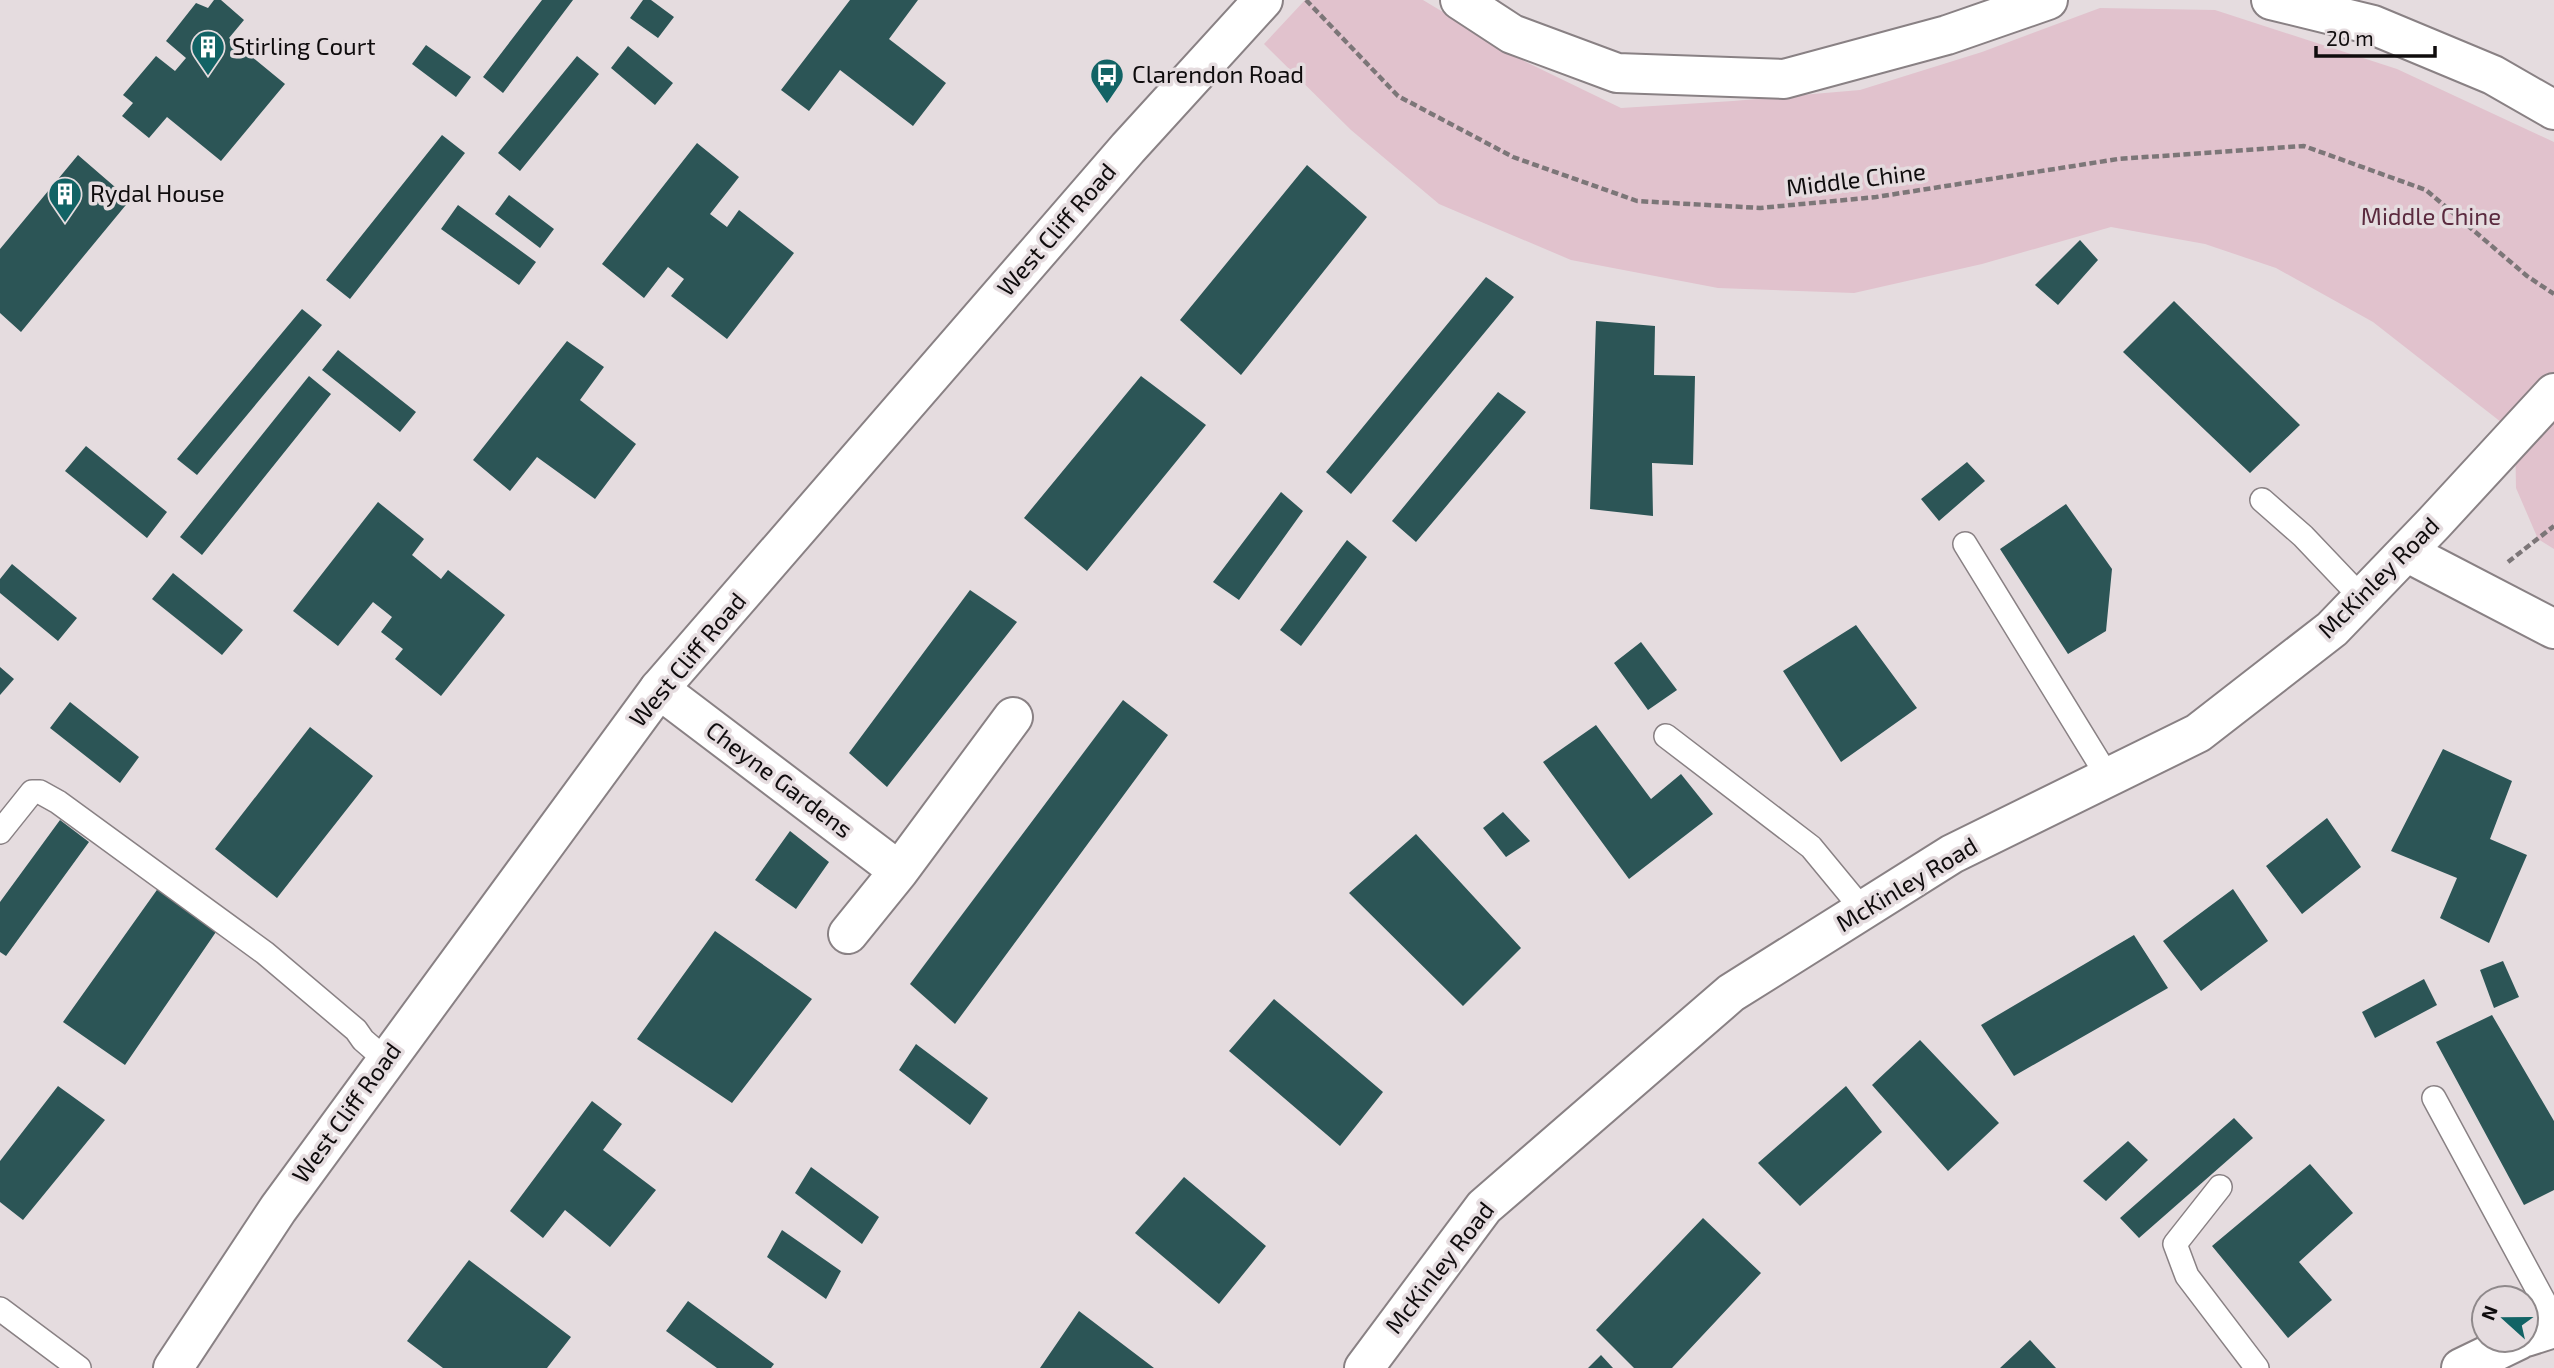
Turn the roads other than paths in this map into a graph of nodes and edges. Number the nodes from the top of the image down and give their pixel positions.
1 (1263, 0) edge
2 (1460, 0) edge
3 (2048, 0) edge
4 (2271, 0) edge
5 (2554, 110) edge
6 (2554, 393) edge
7 (2263, 500) dead end
8 (1965, 544) dead end
9 (2406, 552) junction
10 (2362, 598) junction
11 (2554, 629) edge
12 (659, 689) junction
13 (1013, 717) dead end
14 (1666, 736) dead end
15 (2108, 777) junction
16 (0, 832) edge
17 (899, 871) junction
18 (1863, 910) junction
19 (848, 934) dead end
20 (386, 1060) junction
21 (2434, 1098) dead end
22 (2220, 1187) dead end
23 (0, 1309) edge
24 (2554, 1320) edge
25 (2490, 1354) edge
26 (79, 1368) edge
27 (173, 1368) edge
28 (1364, 1368) edge
29 (2257, 1368) edge
30 (2461, 1368) edge

1 - 12 street, West Cliff Road
2 - 3 street
4 - 5 street
6 - 9 street, McKinley Road
7 - 10 lane
8 - 15 lane
9 - 10 street, McKinley Road
9 - 11 street
10 - 15 street, McKinley Road
12 - 17 street, Cheyne Gardens
12 - 20 street, West Cliff Road
13 - 17 street
14 - 18 lane
15 - 18 street, McKinley Road
16 - 20 lane
17 - 19 street
18 - 28 street, McKinley Road
20 - 27 street, West Cliff Road
21 - 24 lane
22 - 29 lane
23 - 26 lane
25 - 30 street

